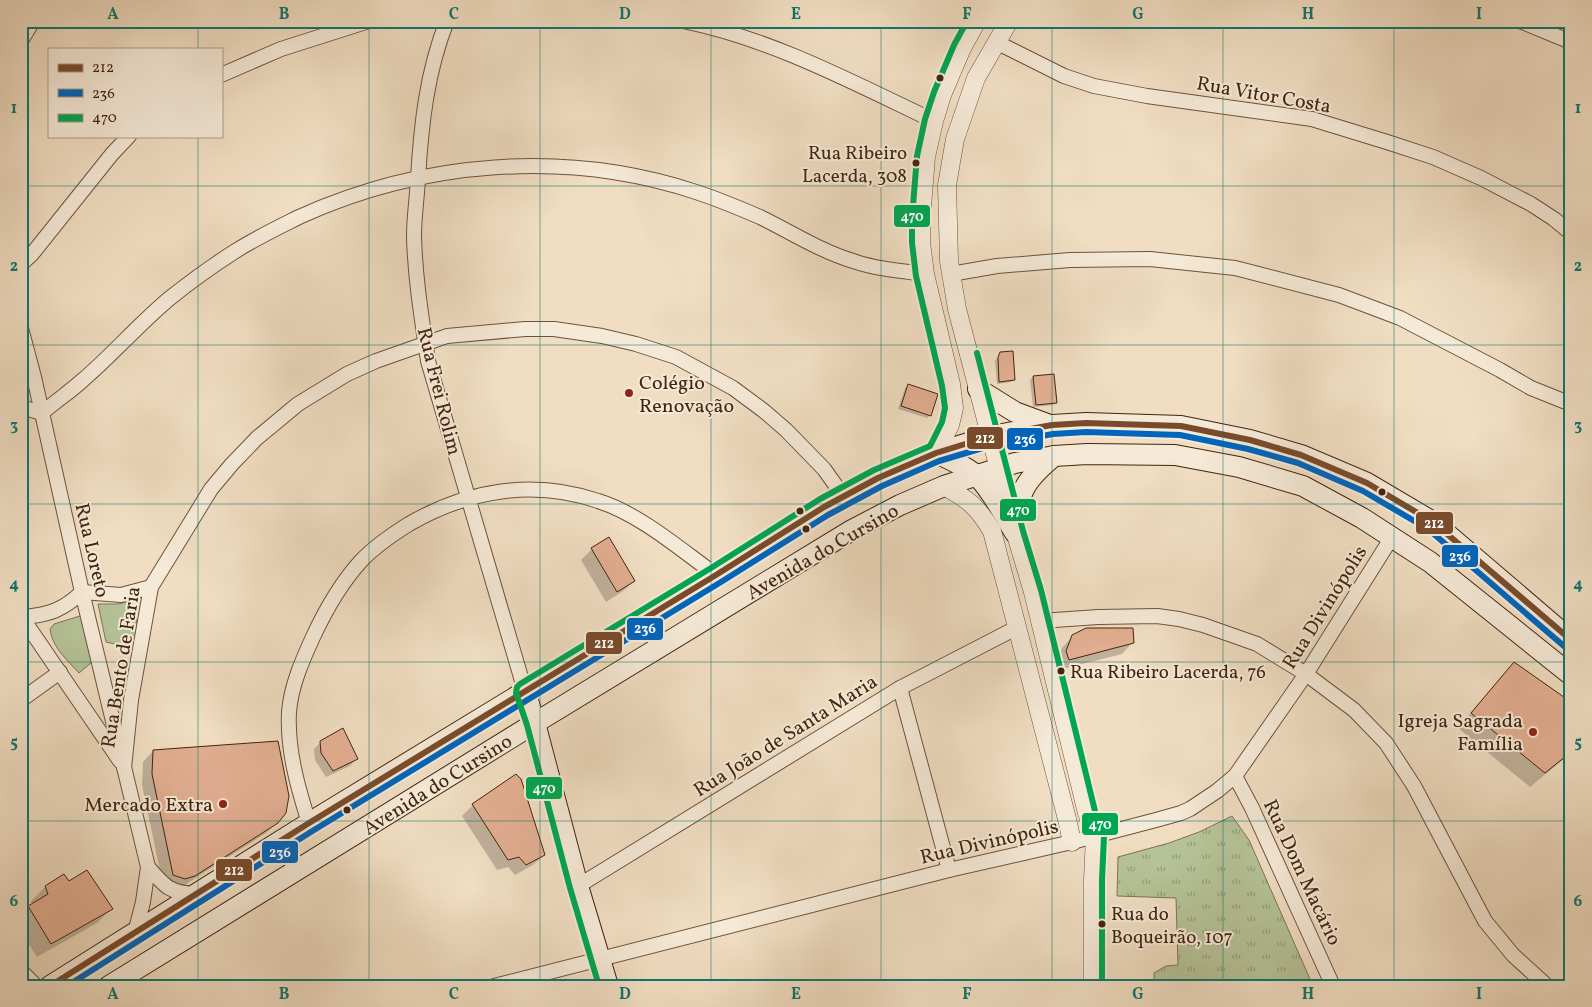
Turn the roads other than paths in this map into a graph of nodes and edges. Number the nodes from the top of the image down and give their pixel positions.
1 (33, 21) edge
2 (369, 21) edge
3 (447, 21) edge
4 (683, 21) edge
5 (1009, 21) edge
6 (1520, 21) edge
7 (976, 22) edge
8 (21, 41) edge
9 (996, 42) junction
10 (1571, 42) edge
11 (222, 75) edge
12 (934, 122) junction
13 (128, 138) edge
14 (418, 177) junction
15 (1571, 233) edge
16 (21, 264) edge
17 (925, 274) junction
18 (951, 274) junction
19 (21, 328) edge
20 (425, 342) junction
21 (978, 389) junction
22 (1571, 404) edge
23 (21, 407) edge
24 (42, 413) junction
25 (1052, 425) junction
26 (991, 436) junction
27 (936, 453) junction
28 (1054, 456) junction
29 (999, 468) junction
30 (976, 475) junction
31 (944, 486) junction
32 (844, 497) junction
33 (468, 499) junction
34 (1014, 528) junction
35 (1392, 537) junction
36 (716, 575) junction
37 (151, 587) junction
38 (82, 592) junction
39 (22, 617) edge
40 (1040, 622) junction
41 (1018, 627) junction
42 (1571, 640) edge
43 (60, 672) junction
44 (1306, 674) junction
45 (1571, 675) edge
46 (900, 688) junction
47 (525, 692) junction
48 (21, 700) edge
49 (535, 723) junction
50 (124, 768) junction
51 (1235, 776) junction
52 (309, 823) junction
53 (1095, 836) junction
54 (1072, 842) junction
55 (148, 867) junction
56 (949, 870) junction
57 (578, 886) junction
58 (196, 894) junction
59 (135, 933) junction
60 (600, 959) junction
61 (21, 971) edge
62 (36, 986) edge
63 (50, 986) edge
64 (109, 986) edge
65 (494, 986) edge
66 (608, 986) edge
67 (1093, 986) edge
68 (1333, 986) edge
69 (1547, 986) edge

1 - 8 street
2 - 11 street
3 - 14 street, Rua Frei Rolim
4 - 12 street
5 - 9 street
6 - 10 street
7 - 12 street
9 - 15 street, Rua Vitor Costa
9 - 18 street
12 - 17 street
13 - 16 street
14 - 17 street
14 - 20 street, Rua Frei Rolim
14 - 24 street
17 - 27 street
18 - 21 street
18 - 22 street
19 - 24 street, Rua Loreto
20 - 32 street, Rua Bento de Faria
20 - 33 street, Rua Frei Rolim
20 - 37 street, Rua Bento de Faria
21 - 25 main road
21 - 26 street
23 - 24 street
24 - 38 street, Rua Loreto
25 - 26 main road, Avenida do Cursino
25 - 42 main road, Avenida do Cursino
26 - 27 main road, Avenida do Cursino
26 - 29 street
27 - 30 main road
27 - 32 main road, Avenida do Cursino
28 - 29 main road, Avenida do Cursino
28 - 34 main road
28 - 35 main road, Avenida do Cursino
29 - 30 main road, Avenida do Cursino
29 - 34 street
30 - 31 main road, Avenida do Cursino
30 - 34 main road
31 - 41 street
31 - 49 main road, Avenida do Cursino
32 - 36 main road, Avenida do Cursino
33 - 36 street
33 - 47 street, Rua Frei Rolim
33 - 52 street
34 - 40 street
35 - 44 street, Rua Divinópolis
35 - 45 main road, Avenida do Cursino
36 - 47 main road, Avenida do Cursino
37 - 38 street
37 - 50 street, Rua Bento de Faria
38 - 39 street
38 - 50 street, Rua Loreto
39 - 43 street
40 - 44 street
40 - 53 street
41 - 46 street, Rua João de Santa Maria
41 - 54 street
43 - 48 street
43 - 50 street
44 - 51 street, Rua Divinópolis
44 - 69 street
46 - 56 street
46 - 57 street, Rua João de Santa Maria
47 - 49 main road, Rua Frei Rolim
47 - 52 main road, Avenida do Cursino
49 - 57 main road, Rua Frei Rolim
49 - 64 main road, Avenida do Cursino
50 - 55 street, Rua Loreto
51 - 53 street, Rua Divinópolis
51 - 68 street, Rua Dom Macário
52 - 58 main road, Avenida do Cursino
53 - 54 street, Rua Divinópolis
53 - 67 street
54 - 56 street, Rua Divinópolis
55 - 58 street, Rua Loreto
55 - 59 street, Rua Loreto
56 - 60 street, Rua Divinópolis
57 - 60 main road, Rua Frei Rolim
58 - 59 main road, Avenida do Cursino
59 - 63 main road, Avenida do Cursino
60 - 65 street, Rua Divinópolis
60 - 66 main road, Rua Frei Rolim
61 - 62 street

